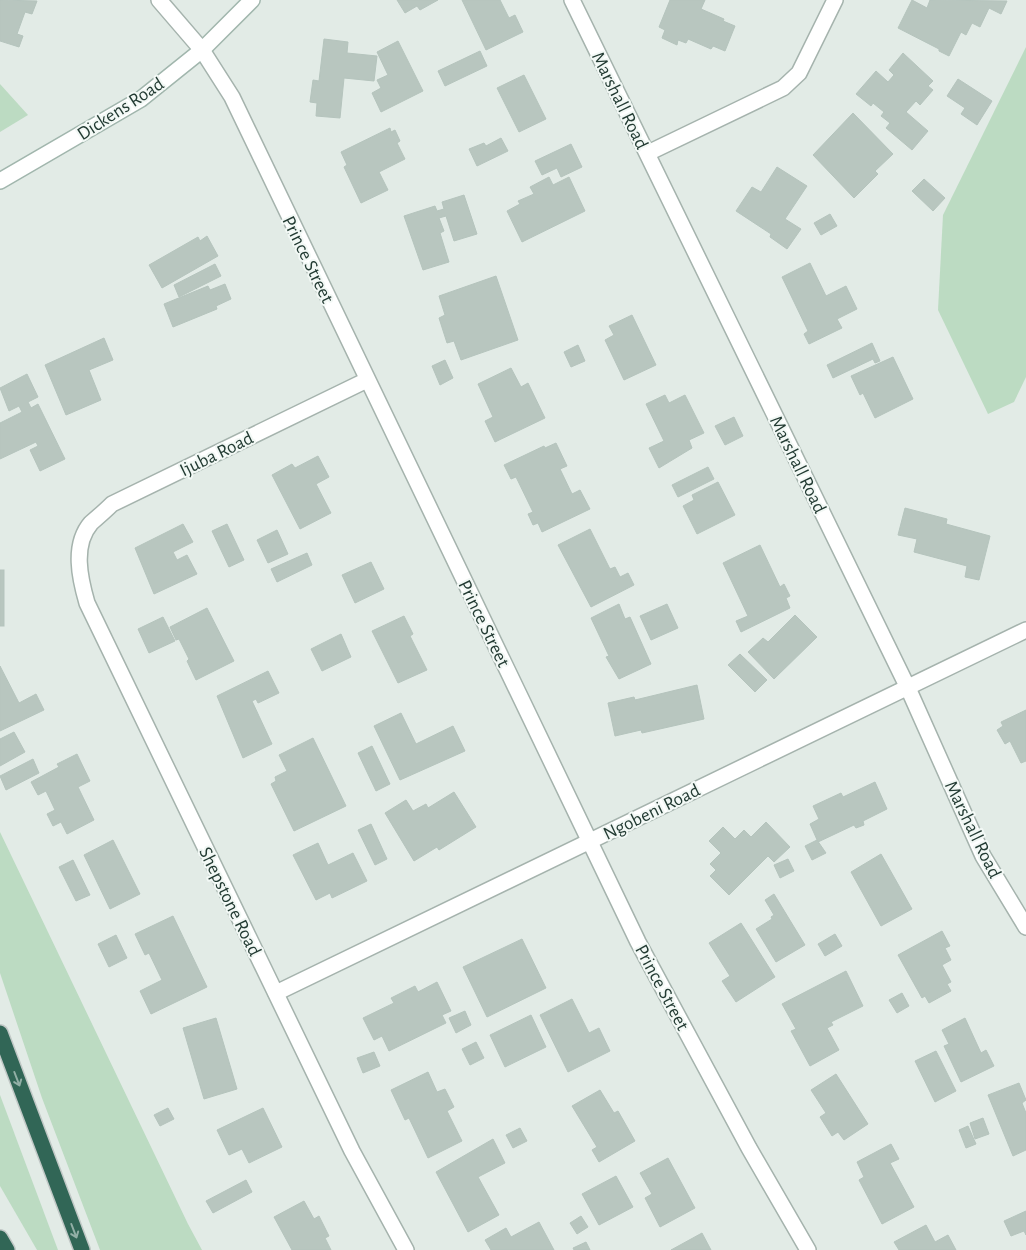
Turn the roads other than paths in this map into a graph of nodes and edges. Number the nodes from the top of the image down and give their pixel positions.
1 (159, 0) edge
2 (252, 0) edge
3 (572, 0) edge
4 (835, 0) edge
5 (202, 50) junction
6 (648, 153) junction
7 (0, 181) edge
8 (367, 380) junction
9 (81, 544) joint
10 (1026, 630) edge
11 (908, 688) junction
12 (590, 840) junction
13 (1026, 927) edge
14 (276, 993) junction
15 (0, 1033) edge
16 (0, 1238) edge
17 (7, 1250) edge
18 (82, 1250) edge
19 (406, 1250) edge
20 (808, 1250) edge

1 - 5 street, Prince Street
2 - 5 street, Dickens Road
3 - 6 street, Marshall Road
4 - 6 street
5 - 7 street, Dickens Road
5 - 8 street, Prince Street
6 - 11 street, Marshall Road
8 - 9 street, Ijuba Road
8 - 12 street, Prince Street
9 - 14 street, Shepstone Road
10 - 11 street, Ngobeni Road
11 - 12 street, Ngobeni Road
11 - 13 street, Marshall Road
12 - 14 street, Ngobeni Road
12 - 20 street, Prince Street
14 - 19 street, Shepstone Road
15 -> 18 highway
16 - 17 highway

